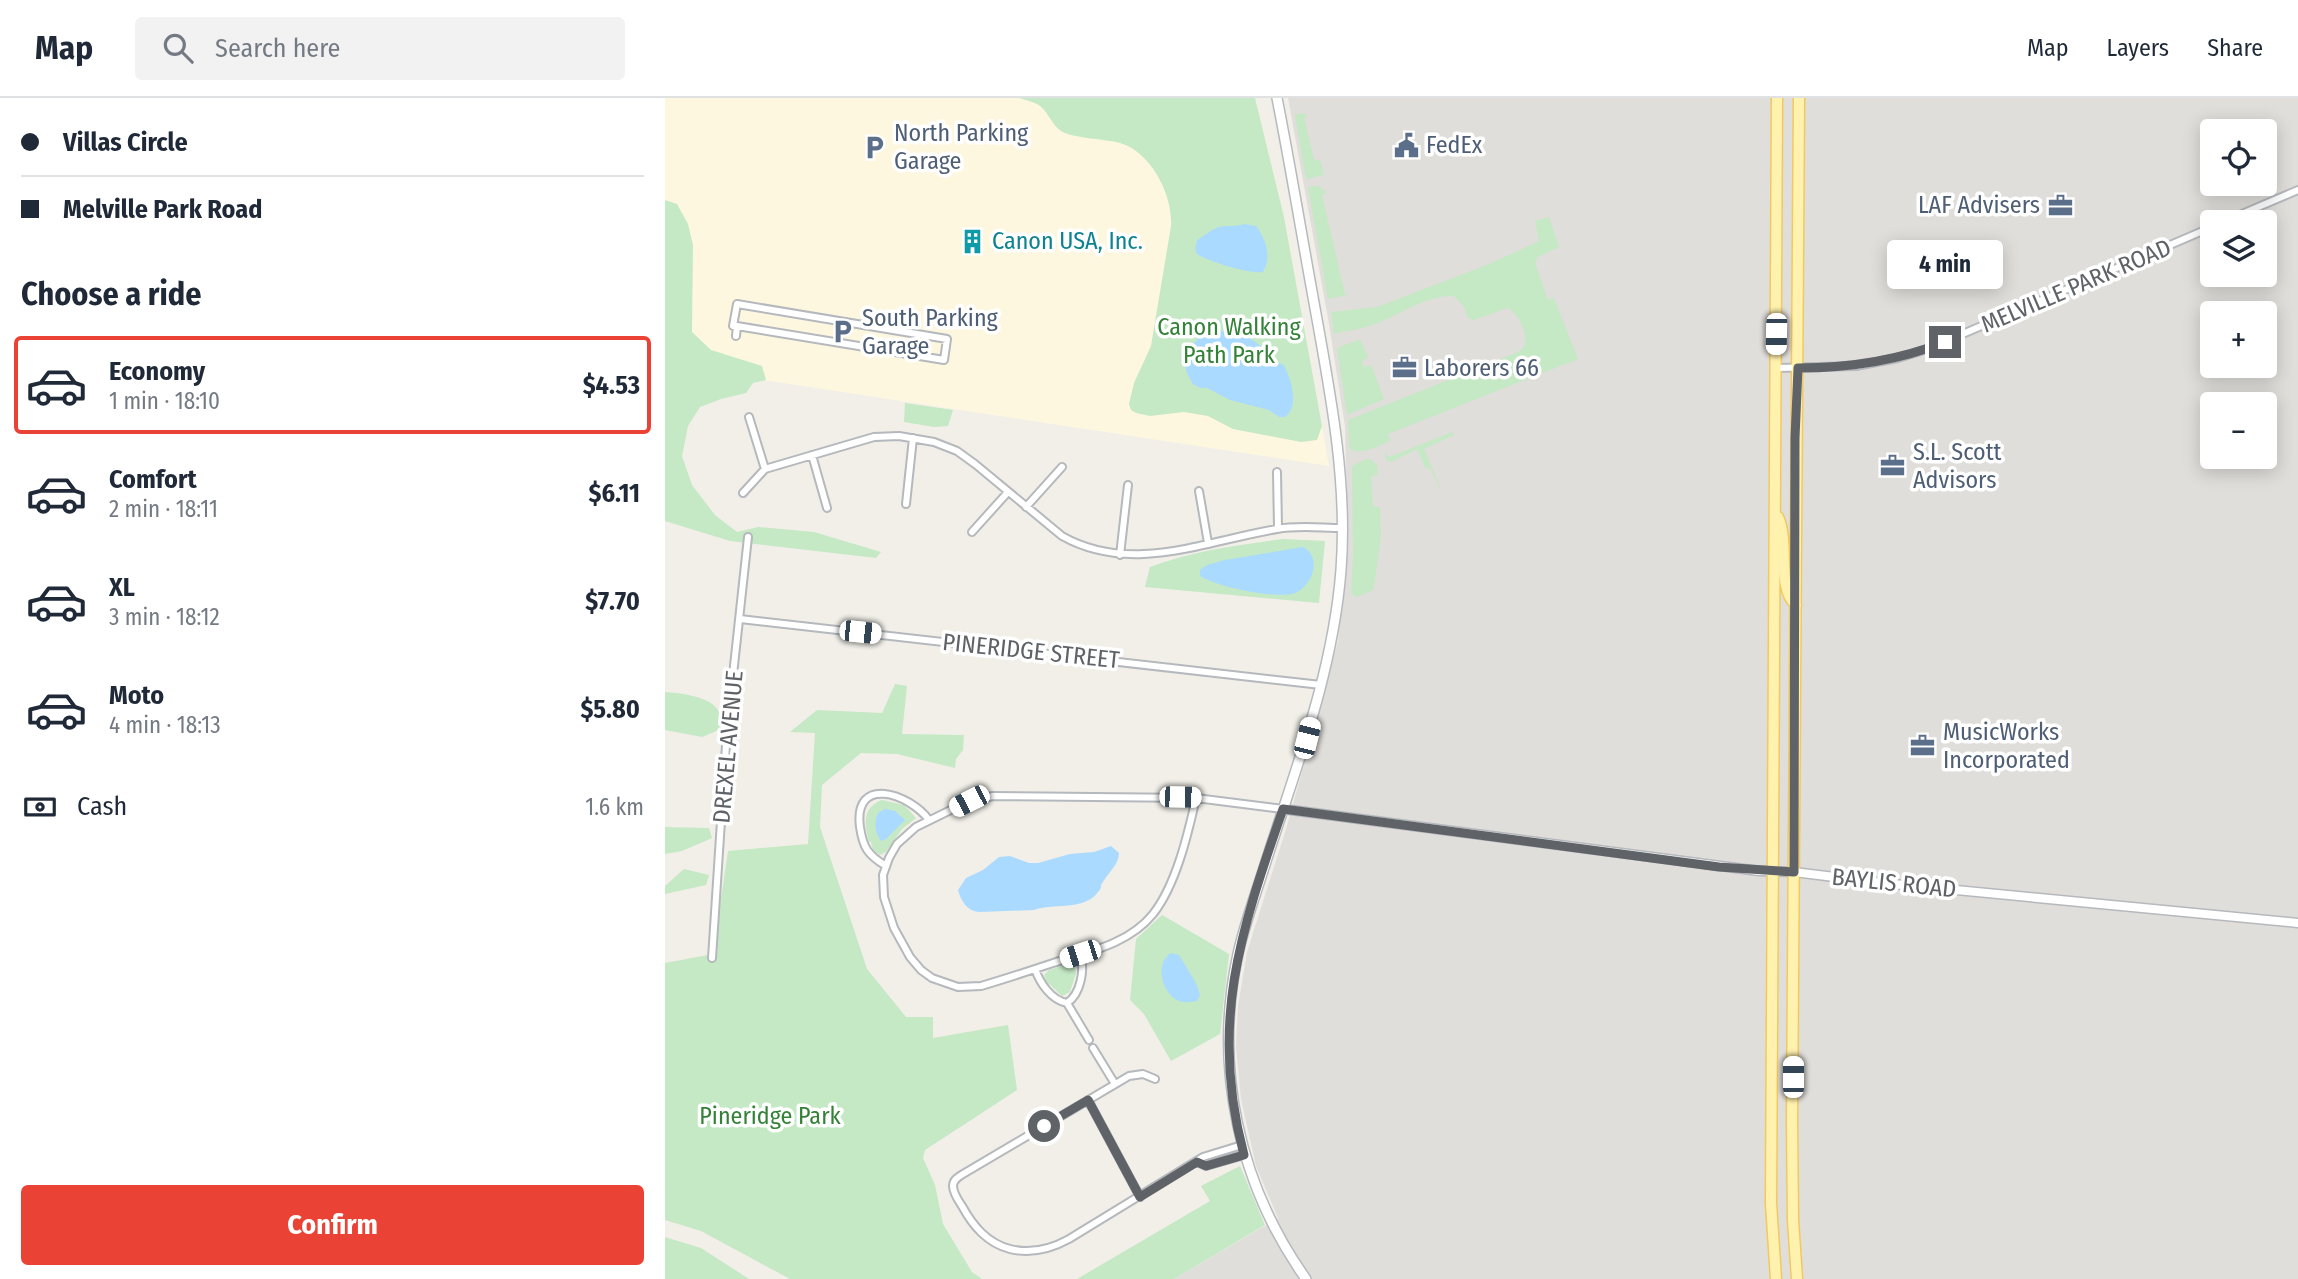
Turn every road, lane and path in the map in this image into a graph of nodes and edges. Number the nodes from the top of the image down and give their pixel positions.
1 (1271, 98) edge
2 (1277, 98) edge
3 (1777, 98) edge
4 (1799, 98) edge
5 (1280, 115) junction
6 (2298, 190) edge
7 (2251, 210) edge
8 (2200, 232) edge
9 (737, 326) junction
10 (736, 336) dead end
11 (1775, 368) junction
12 (1798, 368) junction
13 (750, 417) dead end
14 (913, 438) junction
15 (812, 455) junction
16 (1062, 467) dead end
17 (765, 469) junction
18 (1277, 472) dead end
19 (1128, 485) dead end
20 (1199, 491) dead end
21 (1008, 492) junction
22 (743, 493) dead end
23 (906, 504) dead end
24 (1026, 507) junction
25 (827, 508) dead end
26 (1776, 513) junction
27 (1278, 528) junction
28 (1342, 528) junction
29 (972, 532) dead end
30 (748, 537) dead end
31 (1208, 543) junction
32 (1120, 555) junction
33 (1796, 605) junction
34 (740, 619) junction
35 (1321, 685) junction
36 (1196, 798) junction
37 (1283, 809) junction
38 (929, 820) junction
39 (886, 866) junction
40 (1773, 872) junction
41 (1794, 872) junction
42 (2298, 923) edge
43 (1080, 954) junction
44 (712, 958) dead end
45 (1035, 969) junction
46 (1067, 1003) junction
47 (1089, 1040) dead end
48 (1093, 1048) dead end
49 (1156, 1079) dead end
50 (1115, 1084) junction
51 (1088, 1100) junction
52 (1243, 1150) junction
53 (1197, 1162) junction
54 (1140, 1197) junction
55 (1306, 1279) edge
56 (1776, 1279) edge
57 (1797, 1279) edge

1 - 5 main road
2 - 5 main road
3 - 11 main road
4 - 12 main road
5 - 28 main road
6 - 7 street
8 - 12 street, MELVILLE PARK ROAD
9 - 9 street
9 - 10 street
11 - 12 street, MELVILLE PARK ROAD
11 - 26 main road
12 - 33 main road
13 - 17 street
14 - 15 street
14 - 21 street
14 - 23 street
15 - 17 street
15 - 25 street
16 - 24 street
17 - 22 street
18 - 27 street
19 - 32 street
20 - 31 street
21 - 24 street
21 - 29 street
24 - 32 street
26 - 33 main road
26 - 40 main road
27 - 28 street
27 - 31 street
28 - 35 main road
30 - 34 street, DREXEL AVENUE
31 - 32 street
33 - 41 main road
34 - 35 street, PINERIDGE STREET
34 - 44 street, DREXEL AVENUE
35 - 37 main road
36 - 37 street
36 - 38 street
36 - 43 street
37 - 40 street, BAYLIS ROAD
37 - 52 main road
38 - 39 street
38 - 39 street
39 - 45 street
40 - 41 street, BAYLIS ROAD
40 - 56 main road
41 - 42 street, BAYLIS ROAD
41 - 57 main road
43 - 45 street
43 - 46 street
45 - 46 street
46 - 47 street
48 - 50 street
49 - 50 street
50 - 51 street
51 - 54 street
51 - 54 street
52 - 53 street
52 - 53 street
52 - 55 main road
53 - 54 street

